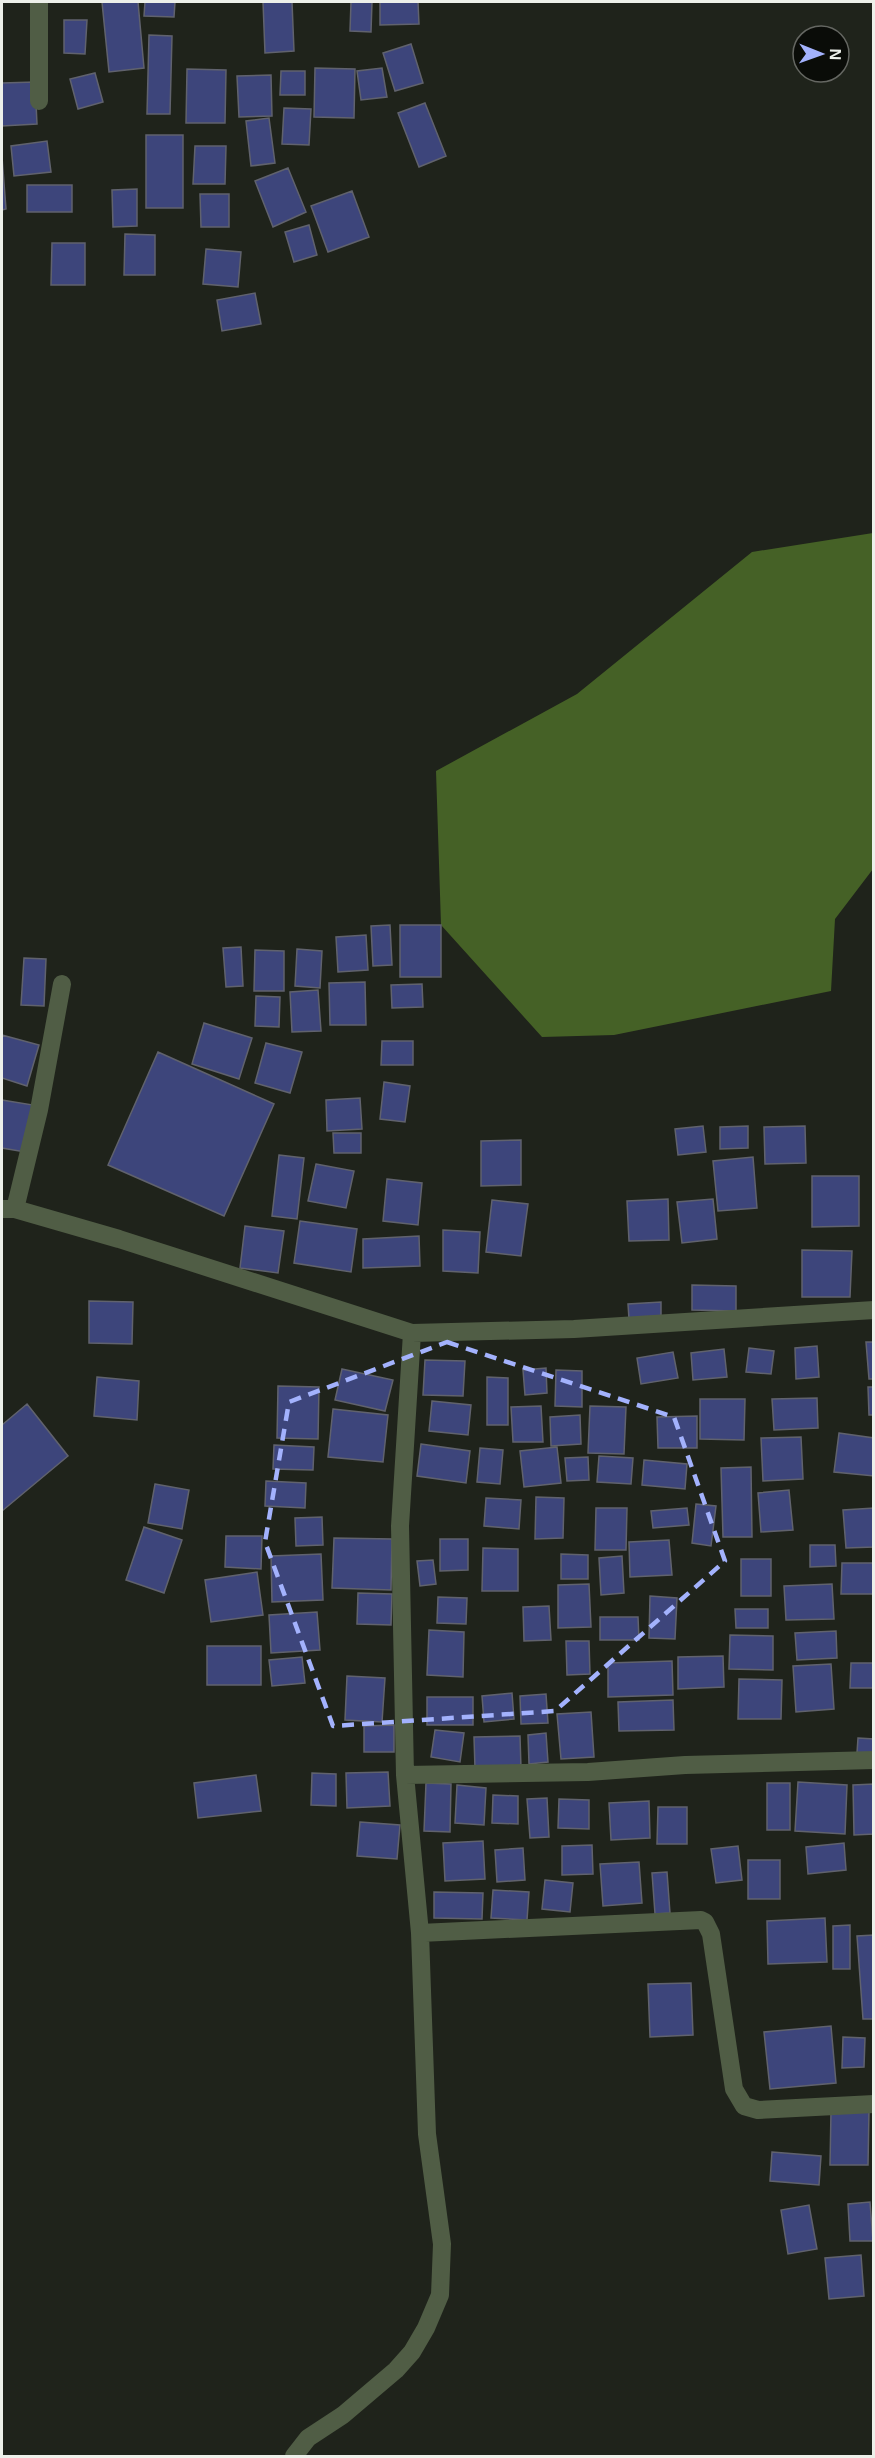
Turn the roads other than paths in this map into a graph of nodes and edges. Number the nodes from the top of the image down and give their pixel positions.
1 (39, 2) edge
2 (39, 101) dead end
3 (62, 984) dead end
4 (8, 1209) edge
5 (873, 1310) edge
6 (412, 1333) junction
7 (873, 1760) edge
8 (405, 1775) junction
9 (420, 1934) junction
10 (873, 2104) edge
11 (294, 2457) edge

1 - 2 street
3 - 4 street
4 - 6 street
5 - 6 street
6 - 8 street
7 - 8 street
8 - 9 street
9 - 10 street
9 - 11 street

